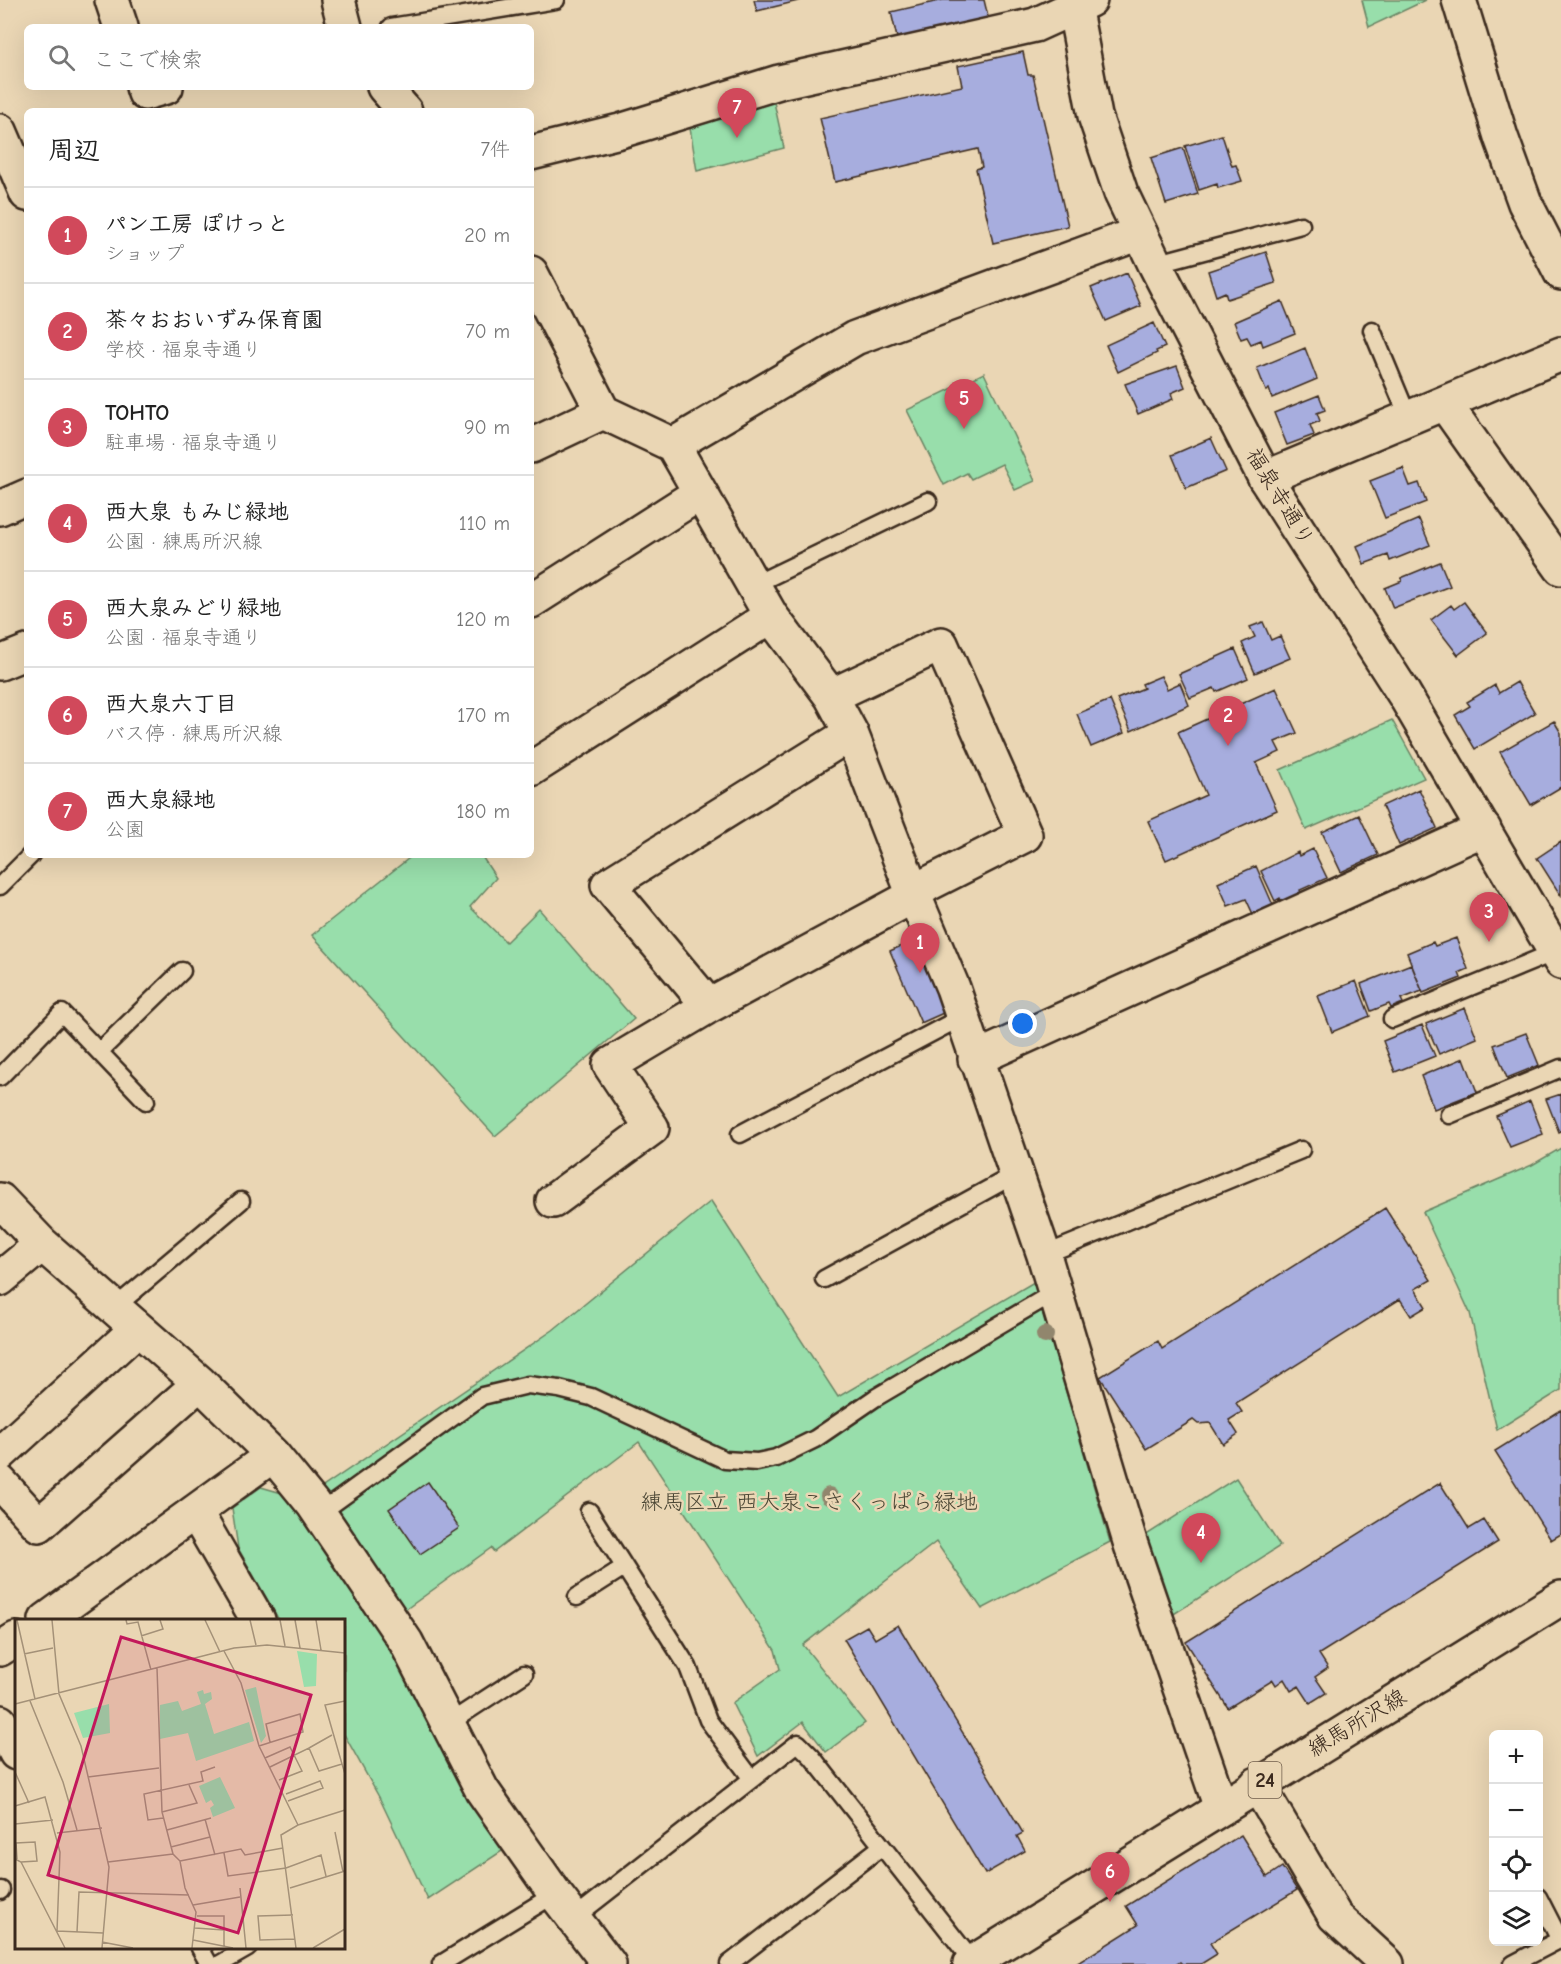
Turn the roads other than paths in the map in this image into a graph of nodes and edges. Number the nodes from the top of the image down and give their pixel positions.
1 (111, 0) edge
2 (338, 0) edge
3 (556, 0) edge
4 (1459, 0) edge
5 (1079, 3) edge
6 (120, 24) edge
7 (344, 24) edge
8 (409, 24) edge
9 (387, 90) edge
10 (402, 108) edge
11 (0, 131) edge
12 (534, 152) edge
13 (24, 187) edge
14 (1301, 225) dead end
15 (1140, 233) junction
16 (1155, 264) junction
17 (1561, 273) edge
18 (534, 279) edge
19 (1372, 330) dead end
20 (1561, 354) edge
21 (1445, 404) junction
22 (603, 412) junction
23 (1409, 419) junction
24 (534, 445) edge
25 (673, 445) junction
26 (1265, 478) junction
27 (700, 493) junction
28 (24, 497) edge
29 (928, 501) dead end
30 (0, 508) edge
31 (1561, 568) edge
32 (753, 585) junction
33 (534, 599) edge
34 (771, 616) junction
35 (24, 653) edge
36 (0, 663) edge
37 (831, 696) junction
38 (851, 733) junction
39 (534, 767) edge
40 (1484, 829) junction
41 (28, 858) edge
42 (0, 886) edge
43 (913, 893) junction
44 (1558, 957) edge
45 (182, 971) dead end
46 (709, 1006) junction
47 (962, 1017) junction
48 (1392, 1019) dead end
49 (100, 1051) junction
50 (975, 1059) junction
51 (1561, 1068) edge
52 (0, 1077) edge
53 (146, 1101) dead end
54 (1449, 1115) dead end
55 (740, 1134) dead end
56 (1301, 1150) dead end
57 (1016, 1174) junction
58 (0, 1200) edge
59 (241, 1201) dead end
60 (553, 1201) dead end
61 (42, 1244) junction
62 (1044, 1255) junction
63 (0, 1279) edge
64 (824, 1279) dead end
65 (1055, 1292) junction
66 (126, 1319) junction
67 (200, 1383) junction
68 (0, 1454) edge
69 (273, 1455) junction
70 (0, 1482) edge
71 (589, 1511) dead end
72 (196, 1513) junction
73 (320, 1514) junction
74 (624, 1567) junction
75 (577, 1597) dead end
76 (1561, 1598) edge
77 (47, 1619) edge
78 (257, 1619) edge
79 (15, 1640) edge
80 (0, 1649) edge
81 (524, 1674) dead end
82 (0, 1722) edge
83 (447, 1725) junction
84 (15, 1751) edge
85 (752, 1779) junction
86 (1257, 1784) junction
87 (1221, 1808) junction
88 (881, 1847) junction
89 (1543, 1905) edge
90 (564, 1906) junction
91 (1560, 1939) edge
92 (201, 1949) edge
93 (245, 1949) edge
94 (971, 1963) edge
95 (209, 1964) edge
96 (220, 1964) edge
97 (441, 1964) edge
98 (609, 1964) edge
99 (729, 1964) edge
100 (1387, 1964) edge
101 (1513, 1964) edge

1 - 6 street
2 - 7 street
3 - 8 lane
4 - 17 street
5 - 12 street
5 - 15 street, 福泉寺通り
9 - 10 street
11 - 13 street
14 - 16 lane
15 - 16 street, 福泉寺通り
15 - 25 street
16 - 26 street, 福泉寺通り
18 - 22 street
19 - 23 lane
20 - 21 street
21 - 23 street
21 - 31 street
22 - 24 street
22 - 25 street
23 - 26 street
25 - 27 street
26 - 40 street, 福泉寺通り
27 - 32 street
27 - 33 street
28 - 30 street
29 - 32 lane
32 - 34 street
34 - 37 street
34 - 39 street
35 - 36 street
37 - 38 street
37 - 43 street
38 - 43 street
38 - 46 street
40 - 44 street, 福泉寺通り
40 - 50 street
41 - 42 lane
43 - 46 street
43 - 47 street
44 - 48 lane
45 - 49 lane
46 - 60 street
47 - 50 street
47 - 55 lane
49 - 52 lane
49 - 53 lane
50 - 57 street
51 - 54 lane
56 - 62 lane
57 - 62 street
57 - 64 lane
58 - 61 street
59 - 66 lane
61 - 63 street
61 - 66 street
62 - 65 street
65 - 73 lane
65 - 87 street
66 - 67 street
66 - 68 street
67 - 69 street
67 - 70 street
69 - 72 street
69 - 73 street
71 - 74 lane
72 - 77 street
72 - 78 street
73 - 83 street
74 - 75 lane
74 - 85 lane
76 - 86 street, 練馬所沢線 / 24
79 - 80 street
81 - 83 lane
82 - 84 street
83 - 90 street
85 - 88 lane
85 - 90 lane
86 - 87 street, 練馬所沢線 / 24
86 - 100 street
87 - 94 street, 練馬所沢線 / 24
88 - 94 lane
88 - 99 lane
89 - 91 lane
90 - 97 lane
90 - 98 street
91 - 101 lane
92 - 95 lane
93 - 96 lane

